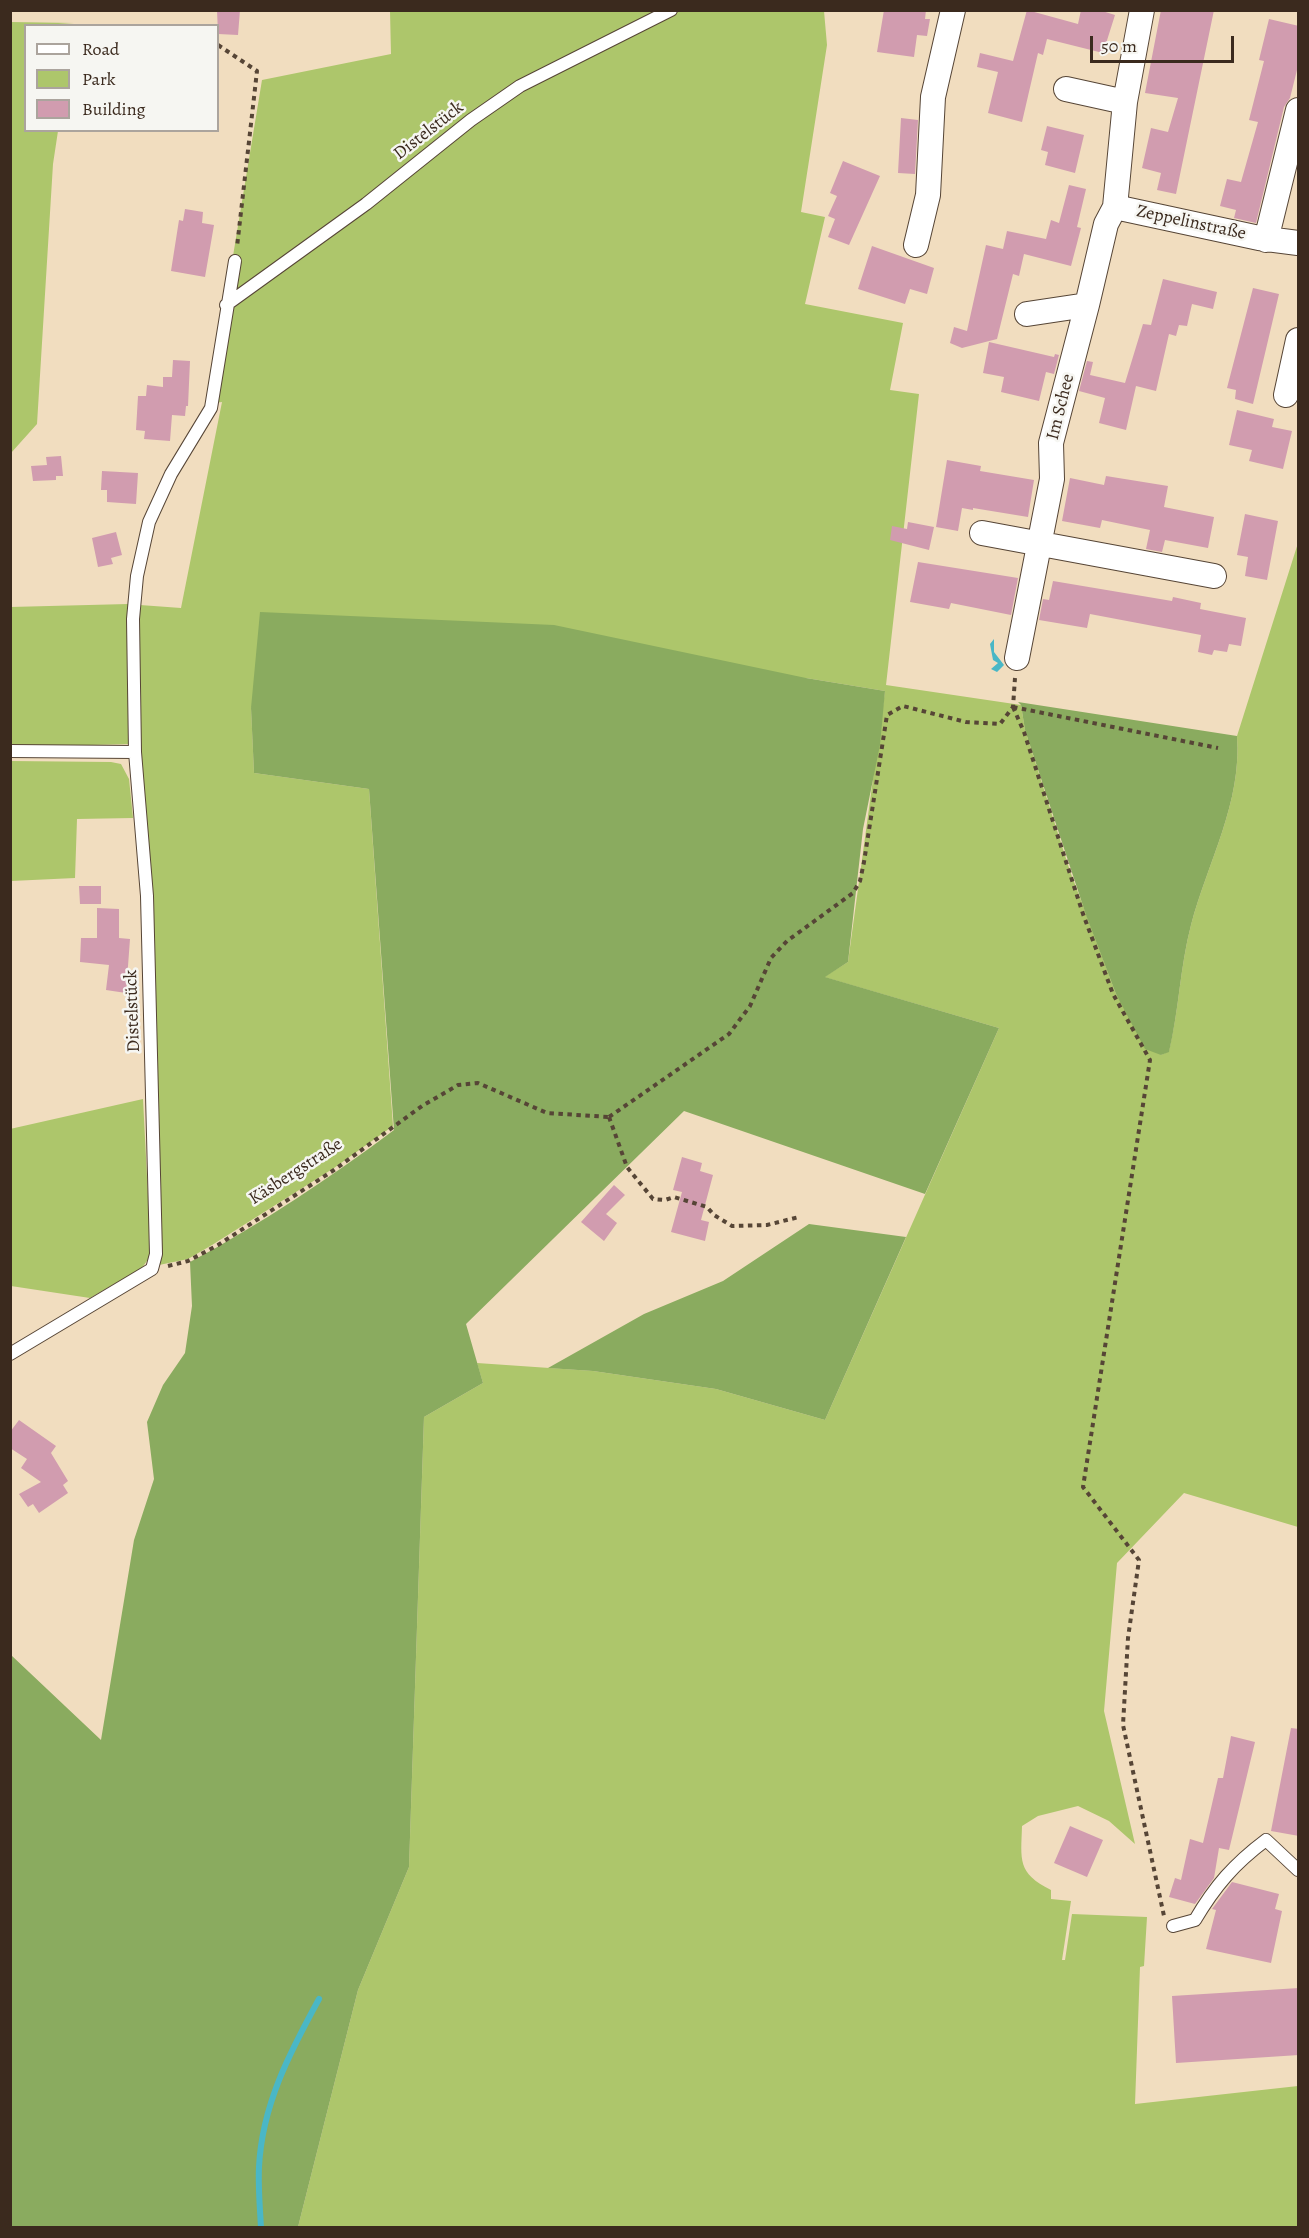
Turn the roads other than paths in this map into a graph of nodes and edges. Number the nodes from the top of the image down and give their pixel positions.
1 (671, 10) edge
2 (953, 10) edge
3 (1142, 10) edge
4 (1066, 89) dead end
5 (1125, 102) junction
6 (1299, 110) edge
7 (1115, 207) junction
8 (1266, 240) junction
9 (1299, 243) edge
10 (916, 244) dead end
11 (236, 261) road end
12 (226, 305) junction
13 (1087, 305) junction
14 (1027, 314) dead end
15 (1299, 340) edge
16 (1286, 395) dead end
17 (981, 533) dead end
18 (1037, 545) junction
19 (1214, 576) dead end
20 (1017, 657) road end
21 (10, 751) edge
22 (135, 752) junction
23 (10, 1354) edge
24 (1299, 1870) edge
25 (1173, 1926) road end

1 - 12 lane, Distelstück
2 - 10 street
3 - 5 street, Im Schee
4 - 5 street
5 - 7 street, Im Schee
6 - 8 street, Zeppelinstraße
7 - 8 street, Zeppelinstraße
7 - 13 street, Im Schee
8 - 9 street, Zeppelinstraße
11 - 12 lane, Distelstück
12 - 22 lane, Distelstück
13 - 14 street
13 - 18 street, Im Schee
15 - 16 street
17 - 18 street
18 - 19 street
18 - 20 street, Im Schee
21 - 22 lane
22 - 23 lane, Distelstück
24 - 25 lane

